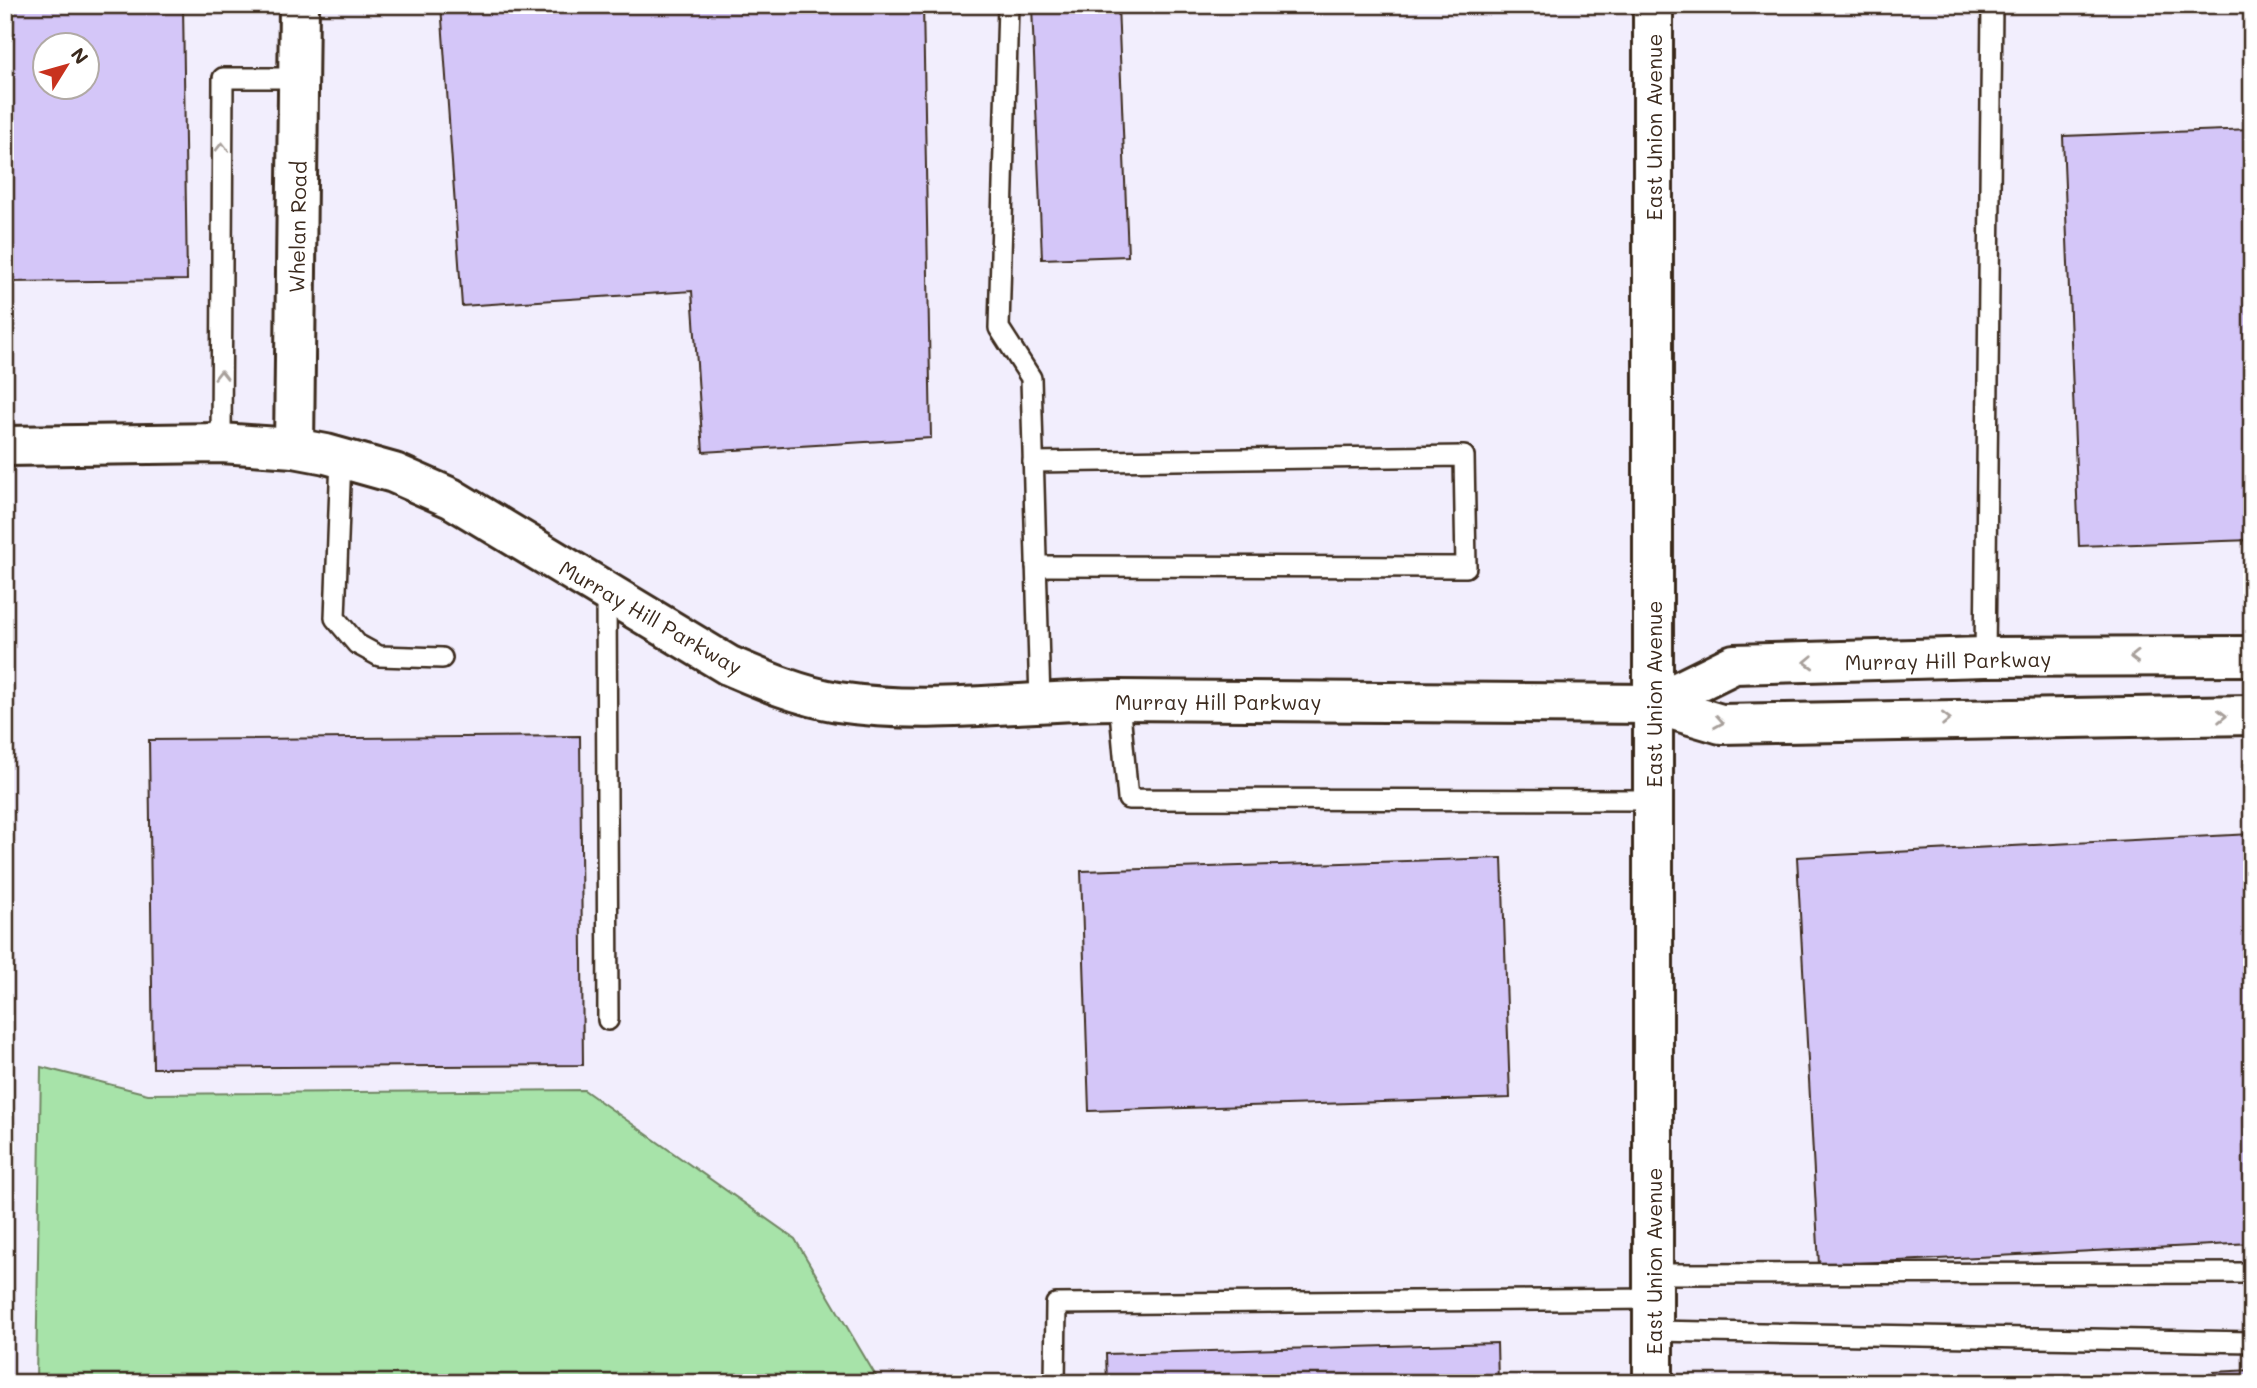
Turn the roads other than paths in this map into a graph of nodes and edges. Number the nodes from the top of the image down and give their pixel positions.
1 (299, 5) edge
2 (1008, 5) edge
3 (1653, 5) edge
4 (1992, 5) edge
5 (299, 78) junction
6 (221, 443) junction
7 (5, 446) edge
8 (294, 449) junction
9 (341, 458) junction
10 (1033, 462) junction
11 (1036, 566) junction
12 (606, 591) junction
13 (2252, 656) edge
14 (1985, 657) junction
15 (2178, 657) junction
16 (442, 658) dead end
17 (1119, 700) junction
18 (1040, 702) junction
19 (1653, 705) junction
20 (2252, 715) edge
21 (2179, 717) junction
22 (1653, 800) junction
23 (608, 1020) dead end
24 (2252, 1273) edge
25 (1653, 1301) junction
26 (2252, 1342) edge
27 (1055, 1383) edge
28 (1653, 1383) edge

1 - 5 street, Whelan Road
2 - 10 lane
3 - 19 street, East Union Avenue
4 - 14 lane
6 -> 5 lane
5 - 8 street, Whelan Road
6 - 7 street, Murray Hill Parkway
6 - 8 street, Murray Hill Parkway
8 - 9 street, Murray Hill Parkway
9 - 12 street, Murray Hill Parkway
9 - 16 lane
10 - 11 lane
10 - 11 lane
11 - 18 lane
12 - 18 street, Murray Hill Parkway
12 - 23 lane
13 - 15 street, Murray Hill Parkway
15 -> 14 street, Murray Hill Parkway
14 -> 19 street, Murray Hill Parkway
15 - 21 street
17 - 18 street, Murray Hill Parkway
17 - 19 street, Murray Hill Parkway
17 - 22 lane
19 -> 21 street, Murray Hill Parkway
19 - 22 street, East Union Avenue
21 -> 20 street, Murray Hill Parkway
22 - 25 street, East Union Avenue
24 - 25 lane
25 - 26 lane
25 - 27 lane
25 - 28 street, East Union Avenue

